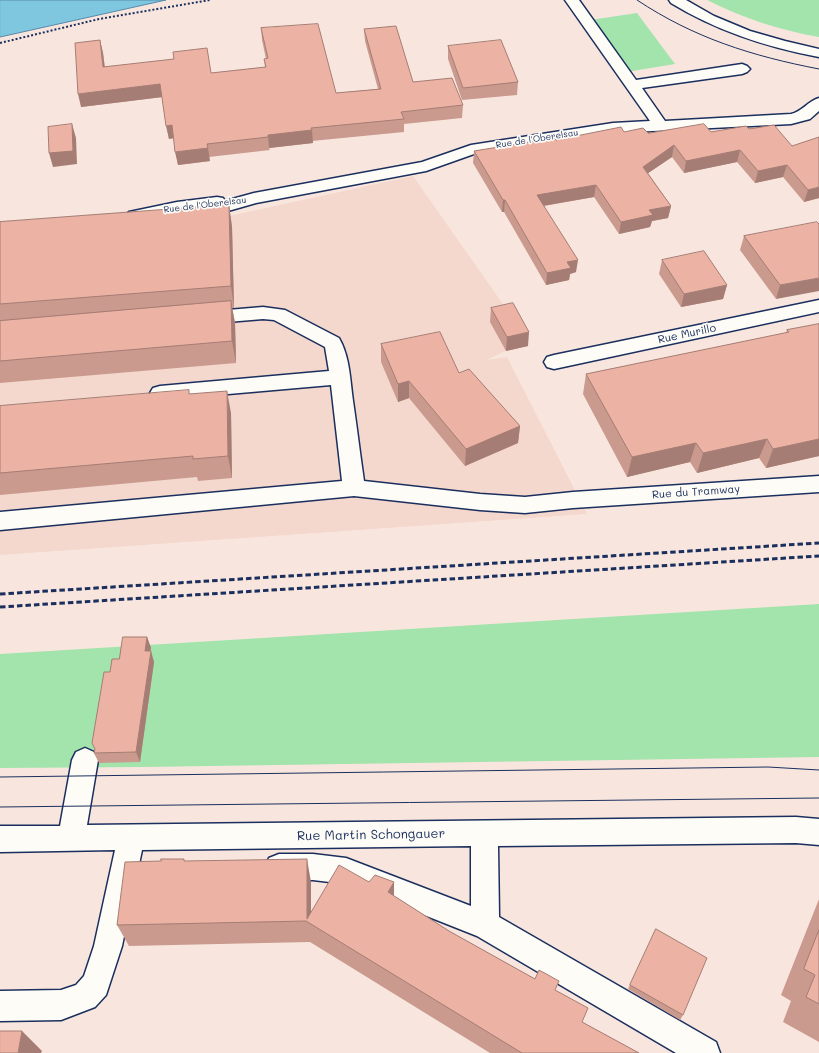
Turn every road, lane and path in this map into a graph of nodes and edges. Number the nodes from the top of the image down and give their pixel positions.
1 (210, 0) edge
2 (572, 0) edge
3 (676, 0) edge
4 (688, 0) edge
5 (819, 42) edge
6 (0, 43) edge
7 (819, 53) edge
8 (742, 69) dead end
9 (632, 85) junction
10 (819, 103) edge
11 (661, 126) junction
12 (120, 222) edge
13 (819, 306) edge
14 (183, 320) edge
15 (554, 362) dead end
16 (340, 377) junction
17 (142, 395) edge
18 (819, 484) edge
19 (354, 488) junction
20 (0, 521) edge
21 (85, 760) dead end
22 (741, 831) junction
23 (819, 832) edge
24 (484, 834) junction
25 (71, 838) junction
26 (132, 838) junction
27 (0, 839) edge
28 (819, 847) edge
29 (258, 867) edge
30 (485, 925) junction
31 (0, 1006) edge
32 (705, 1053) edge

1 - 6 path
2 - 9 street
3 - 7 street
4 - 5 street
8 - 9 street
9 - 11 street
10 - 11 street, Rue de l'Oberelsau
11 - 12 street, Rue de l'Oberelsau
13 - 15 street, Rue Murillo
14 - 16 street
16 - 17 street
16 - 19 street
18 - 19 street, Rue du Tramway
19 - 20 street, Rue du Tramway
21 - 25 street
22 - 23 street, Rue Martin Schongauer
22 - 24 street, Rue Martin Schongauer
22 - 28 street, Rue Martin Schongauer
24 - 26 street, Rue Martin Schongauer
24 - 30 street
25 - 26 street, Rue Martin Schongauer
25 - 27 street, Rue Martin Schongauer
26 - 31 street
29 - 30 street
30 - 32 street

